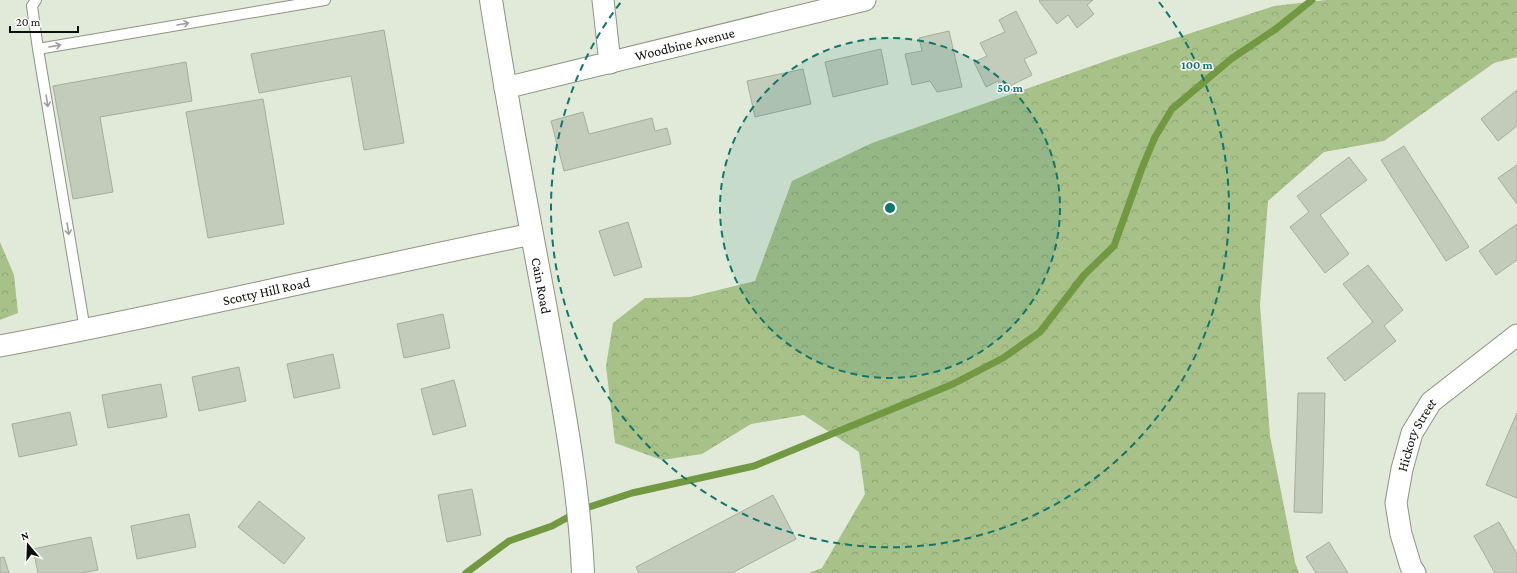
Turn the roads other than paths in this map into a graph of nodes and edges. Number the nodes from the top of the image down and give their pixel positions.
1 (36, 0) edge
2 (325, 0) edge
3 (491, 0) edge
4 (604, 0) edge
5 (865, 0) edge
6 (38, 49) junction
7 (610, 63) junction
8 (505, 88) junction
9 (532, 234) junction
10 (85, 330) junction
11 (1517, 335) edge
12 (0, 346) edge
13 (583, 573) edge
14 (1415, 573) edge

1 - 6 lane
6 -> 2 lane
3 - 8 main road, Cain Road
4 - 7 street
5 - 7 street, Woodbine Avenue
6 -> 10 lane
7 - 8 street, Woodbine Avenue
8 - 9 main road, Cain Road
9 - 10 street, Scotty Hill Road
9 - 13 main road, Cain Road
10 - 12 street, Scotty Hill Road
11 - 14 street, Hickory Street

